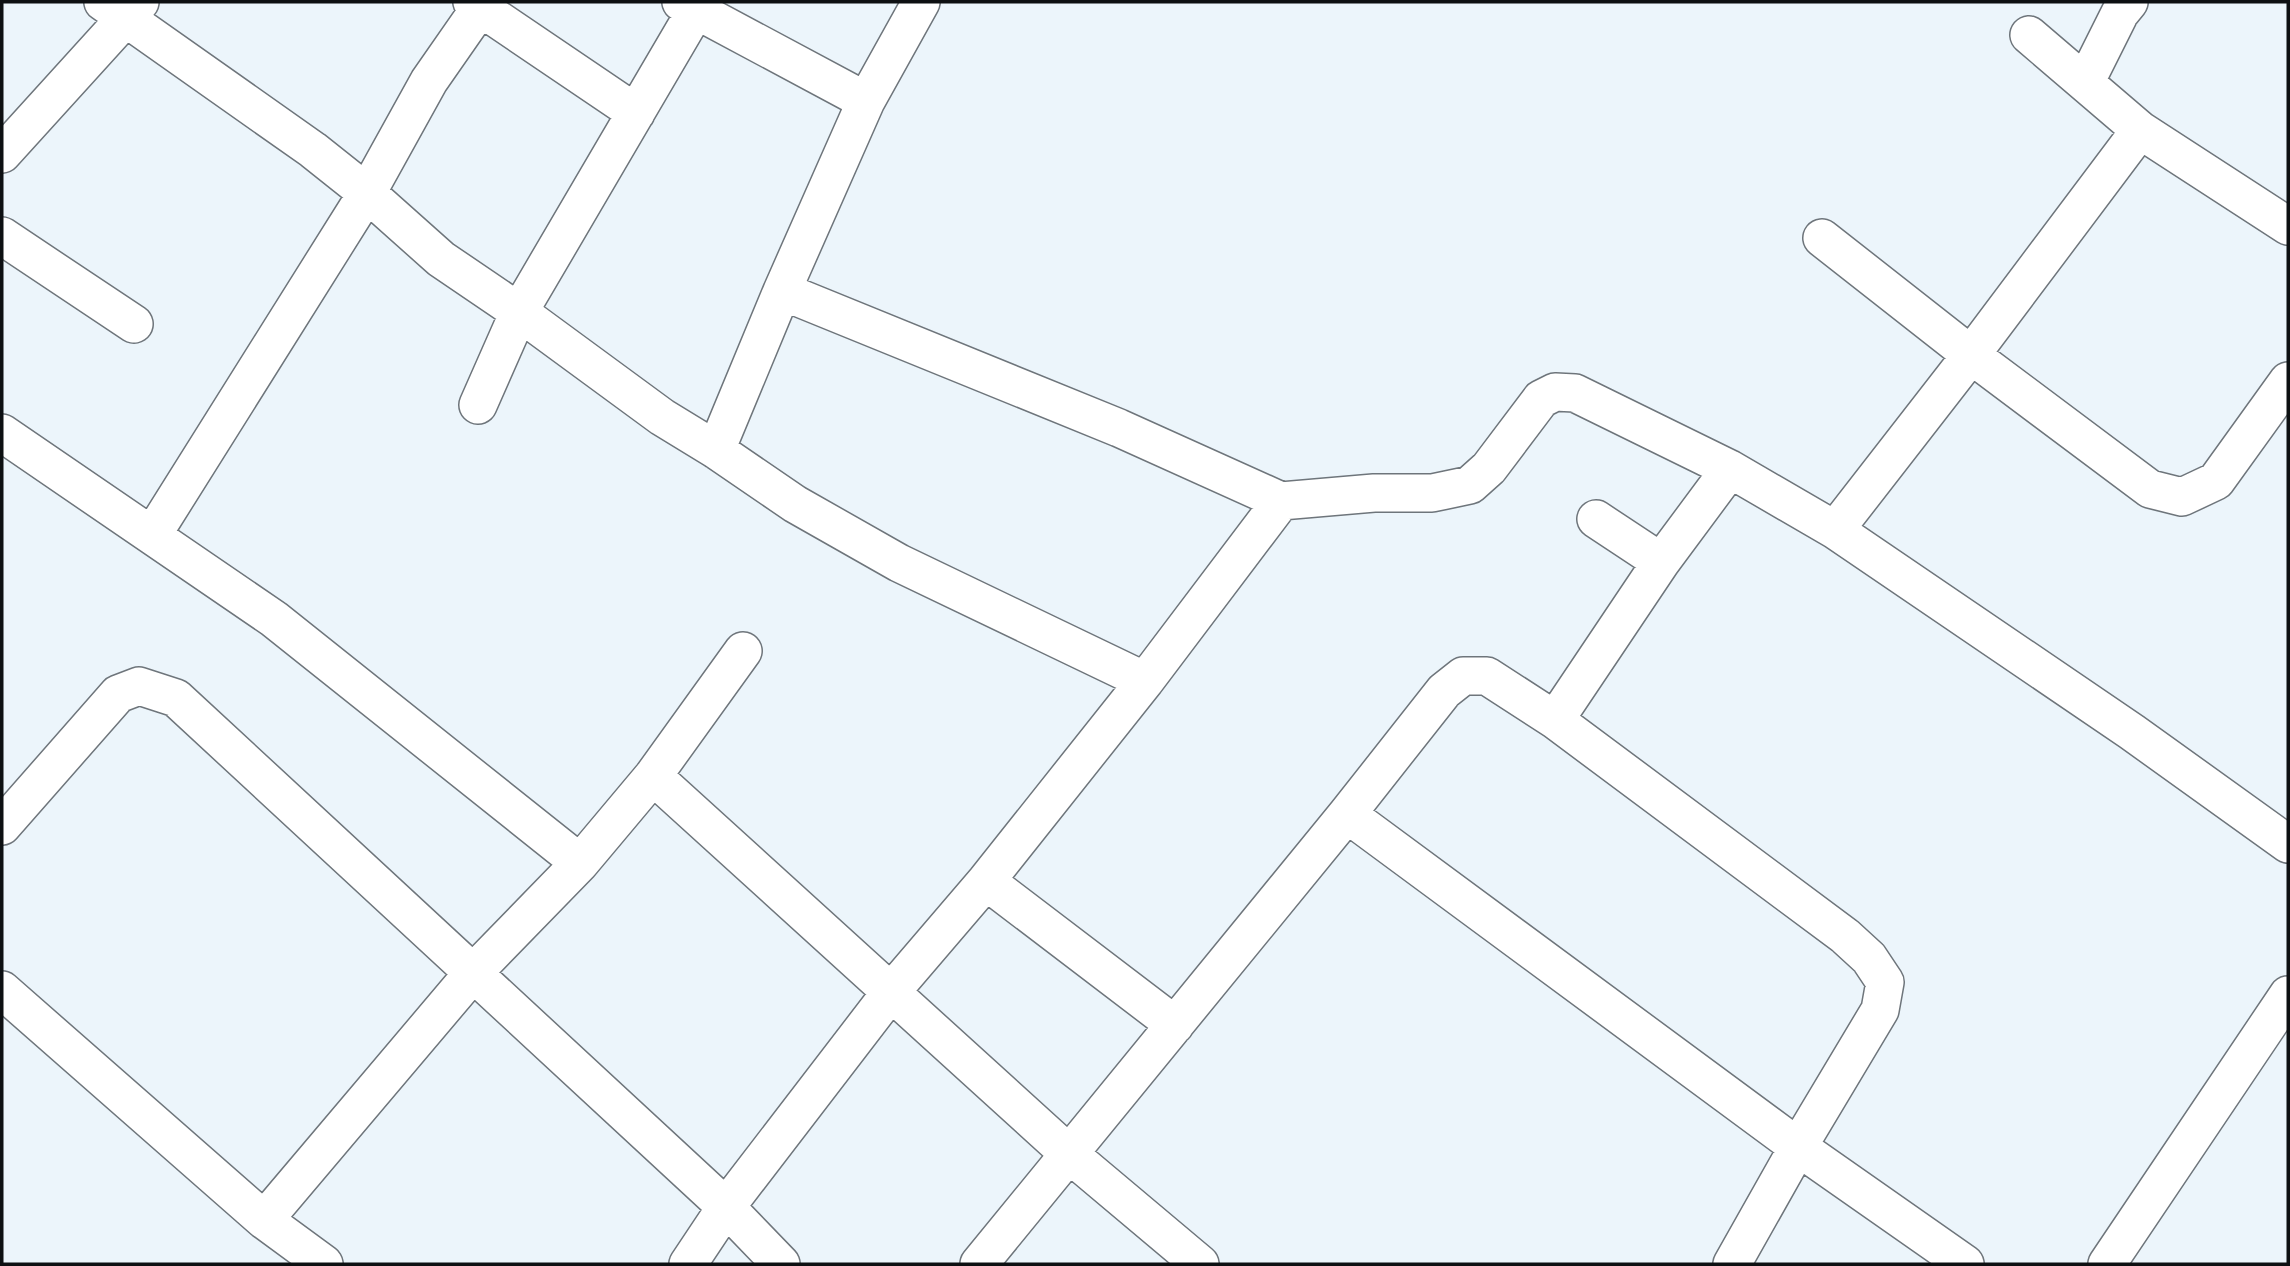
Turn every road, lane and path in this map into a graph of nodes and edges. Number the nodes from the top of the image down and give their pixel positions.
1 (920, 2) edge
2 (2129, 2) edge
3 (479, 4) edge
4 (123, 6) edge
5 (689, 6) edge
6 (2029, 35) dead end
7 (2085, 83) junction
8 (866, 101) junction
9 (636, 113) junction
10 (2140, 130) junction
11 (2, 154) edge
12 (367, 192) junction
13 (2288, 226) edge
14 (2, 236) edge
15 (1822, 238) dead end
16 (782, 291) junction
17 (519, 312) junction
18 (134, 324) dead end
19 (1971, 355) junction
20 (2288, 381) edge
21 (478, 405) dead end
22 (2, 433) edge
23 (716, 450) junction
24 (1730, 469) junction
25 (1281, 501) junction
26 (1596, 519) dead end
27 (1835, 530) junction
28 (153, 534) junction
29 (1661, 562) junction
30 (743, 651) dead end
31 (1145, 681) junction
32 (1555, 720) junction
33 (653, 776) junction
34 (1347, 814) junction
35 (2, 826) edge
36 (2288, 844) edge
37 (580, 863) junction
38 (986, 881) junction
39 (473, 972) junction
40 (2, 990) edge
41 (891, 992) junction
42 (2288, 995) edge
43 (1175, 1025) junction
44 (1798, 1147) junction
45 (1068, 1153) junction
46 (726, 1207) junction
47 (264, 1220) junction
48 (324, 1264) edge
49 (688, 1264) edge
50 (781, 1264) edge
51 (979, 1264) edge
52 (1200, 1264) edge
53 (1732, 1264) edge
54 (1965, 1264) edge
55 (2107, 1264) edge

1 - 8 street
2 - 7 street
3 - 9 street
3 - 12 street
4 - 11 street
4 - 12 street
5 - 8 street
5 - 9 street
6 - 7 street
7 - 10 street
8 - 16 street
9 - 17 street
10 - 13 street
10 - 19 street
12 - 17 street
12 - 28 street
14 - 18 street
15 - 19 street
16 - 23 street
16 - 25 street
17 - 21 street
17 - 23 street
19 - 20 street
19 - 27 street
22 - 28 street
23 - 31 street
24 - 25 street
24 - 27 street
24 - 29 street
25 - 31 street
26 - 29 street
27 - 36 street
28 - 37 street
29 - 32 street
30 - 33 street
31 - 38 street
32 - 34 street
32 - 44 street
33 - 37 street
33 - 41 street
34 - 43 street
34 - 44 street
35 - 39 street
37 - 39 street
38 - 41 street
38 - 43 street
39 - 46 street
39 - 47 street
40 - 47 street
41 - 45 street
41 - 46 street
42 - 55 street
43 - 45 street
44 - 53 street
44 - 54 street
45 - 51 street
45 - 52 street
46 - 49 street
46 - 50 street
47 - 48 street

